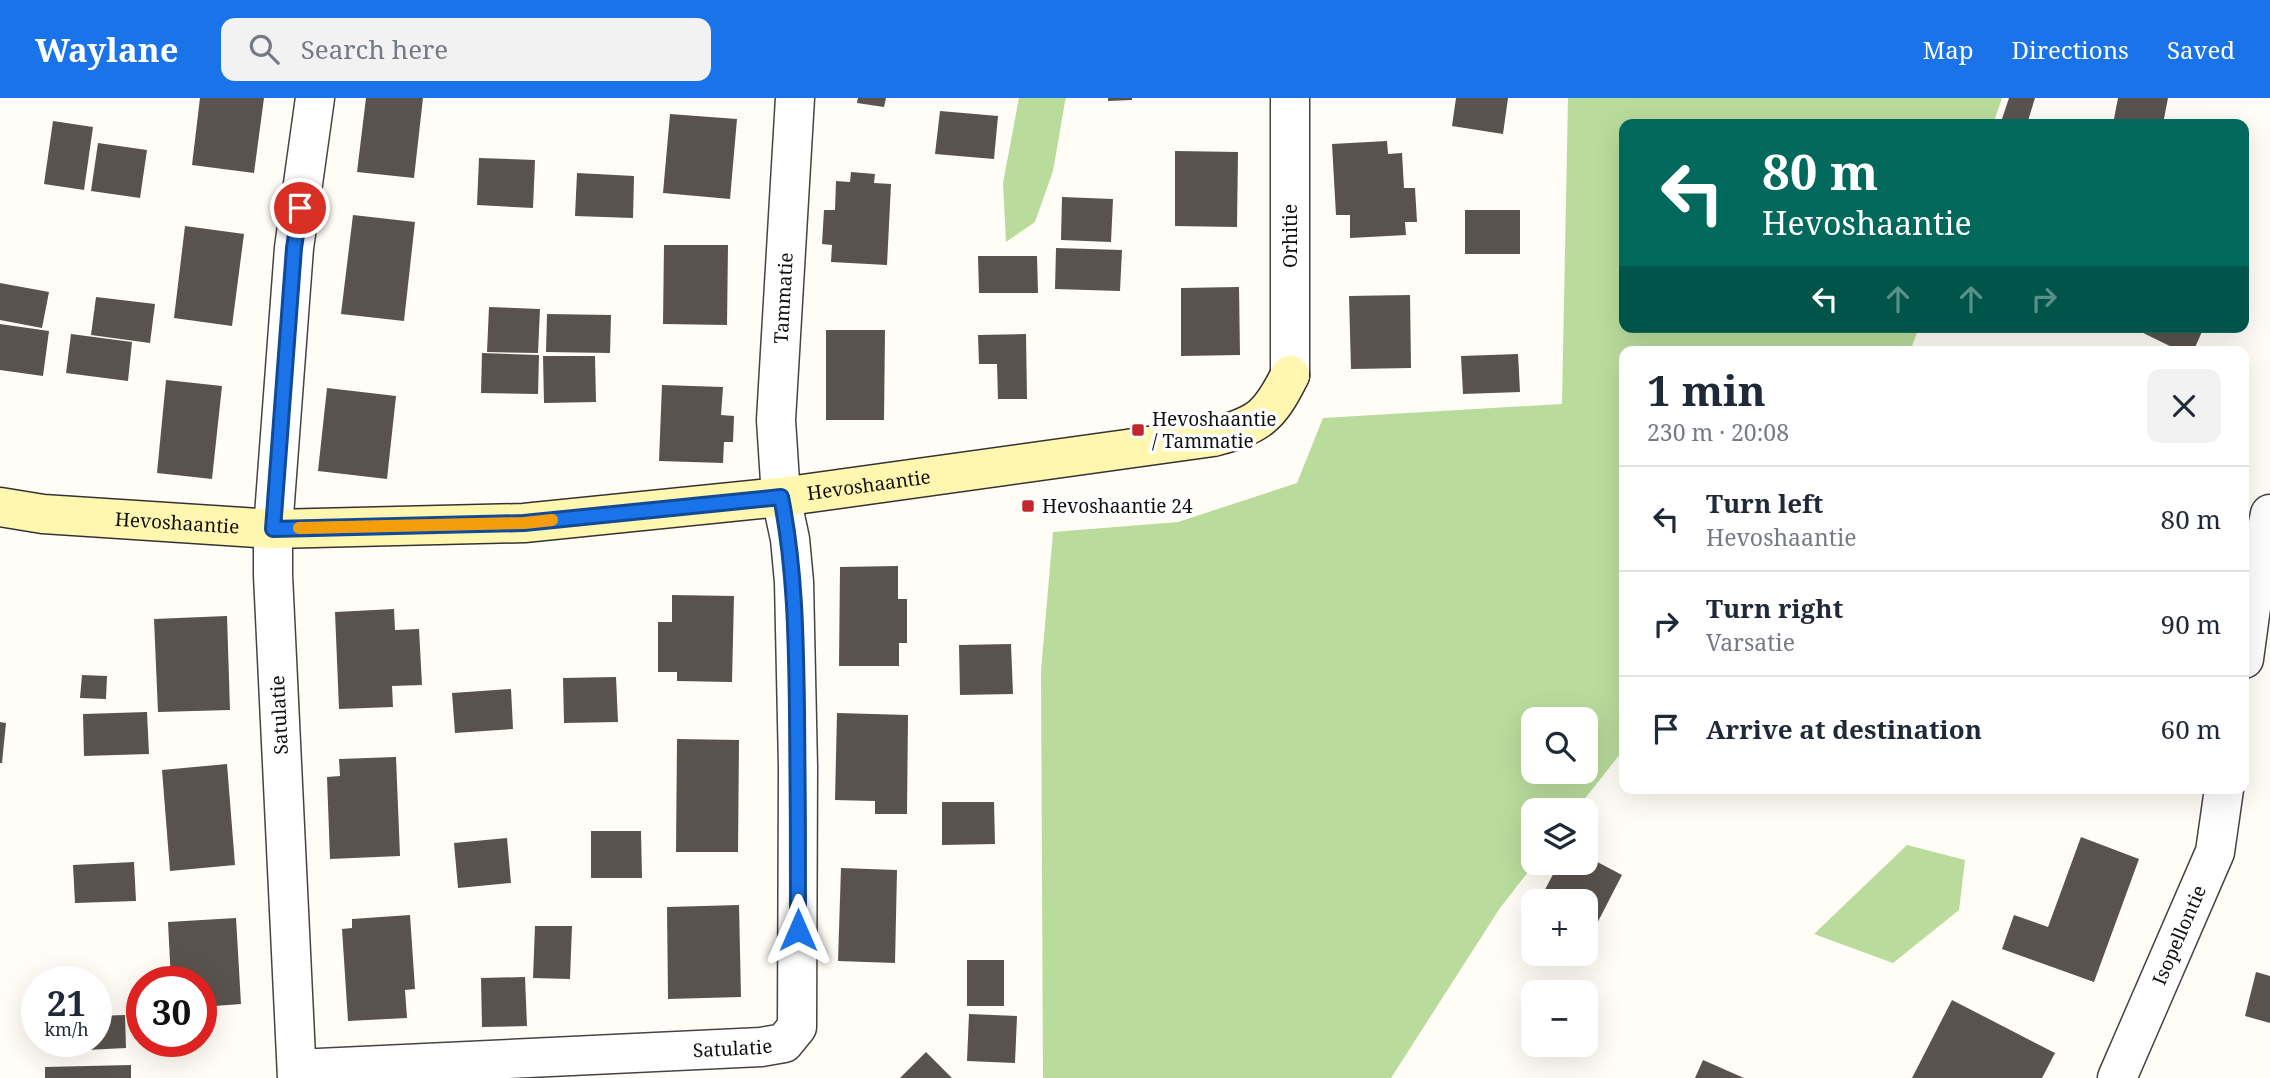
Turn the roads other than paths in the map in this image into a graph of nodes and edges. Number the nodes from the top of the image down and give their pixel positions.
1 (315, 98) edge
2 (795, 98) edge
3 (1290, 98) edge
4 (1290, 374) joint
5 (781, 497) junction
6 (0, 507) edge
7 (2270, 514) edge
8 (273, 529) junction
9 (2249, 622) edge
10 (2223, 794) edge
11 (297, 1073) edge
12 (2117, 1078) edge

1 - 8 street, Satulatie
2 - 5 street, Tammatie
3 - 4 street, Orhitie
4 - 5 street, Hevoshaantie
5 - 8 street, Hevoshaantie
5 - 11 street, Satulatie
6 - 8 street, Hevoshaantie
7 - 9 street
8 - 11 street, Satulatie
10 - 12 street, Isopellontie

